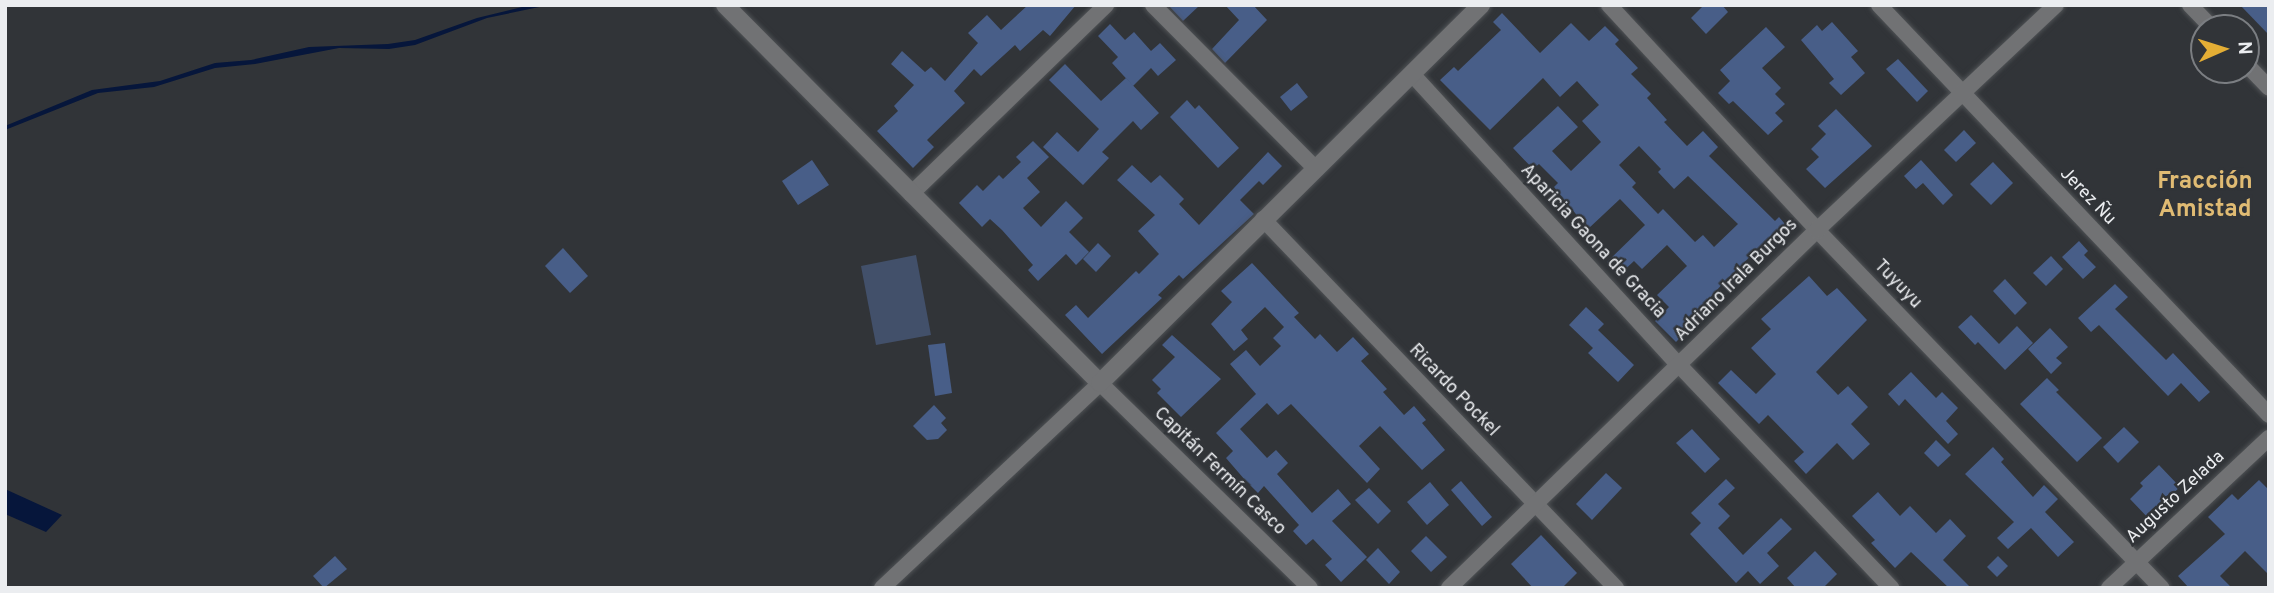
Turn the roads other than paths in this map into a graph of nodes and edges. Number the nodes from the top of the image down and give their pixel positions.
1 (725, 5) edge
2 (1106, 5) edge
3 (1153, 5) edge
4 (1481, 5) edge
5 (1609, 5) edge
6 (1879, 5) edge
7 (2056, 5) edge
8 (1412, 74) junction
9 (1961, 93) junction
10 (1315, 168) junction
11 (911, 194) junction
12 (1263, 219) junction
13 (1817, 230) junction
14 (1679, 366) junction
15 (1100, 383) junction
16 (2269, 415) edge
17 (2269, 438) edge
18 (1536, 506) junction
19 (2136, 561) junction
20 (882, 588) edge
21 (1310, 588) edge
22 (1449, 588) edge
23 (1616, 588) edge
24 (1891, 588) edge
25 (2109, 588) edge
26 (2162, 588) edge

1 - 11 street
2 - 11 street
3 - 10 street
4 - 8 street
5 - 13 street, Tuyuyu
6 - 9 street, Jerez Ñu
7 - 9 street, Adriano Irala Burgos
8 - 10 street
8 - 14 street, Aparicia Gaona de Gracia
9 - 13 street, Adriano Irala Burgos
9 - 16 street, Jerez Ñu
10 - 12 street
11 - 15 street
12 - 15 street
12 - 18 street, Ricardo Pockel
13 - 14 street, Adriano Irala Burgos
13 - 19 street, Tuyuyu
14 - 18 street, Adriano Irala Burgos
14 - 24 street, Aparicia Gaona de Gracia
15 - 20 street
15 - 21 street, Capitán Fermín Casco
17 - 19 street, Augusto Zelada
18 - 22 street, Adriano Irala Burgos
18 - 23 street, Ricardo Pockel
19 - 25 street, Augusto Zelada
19 - 26 street, Tuyuyu

